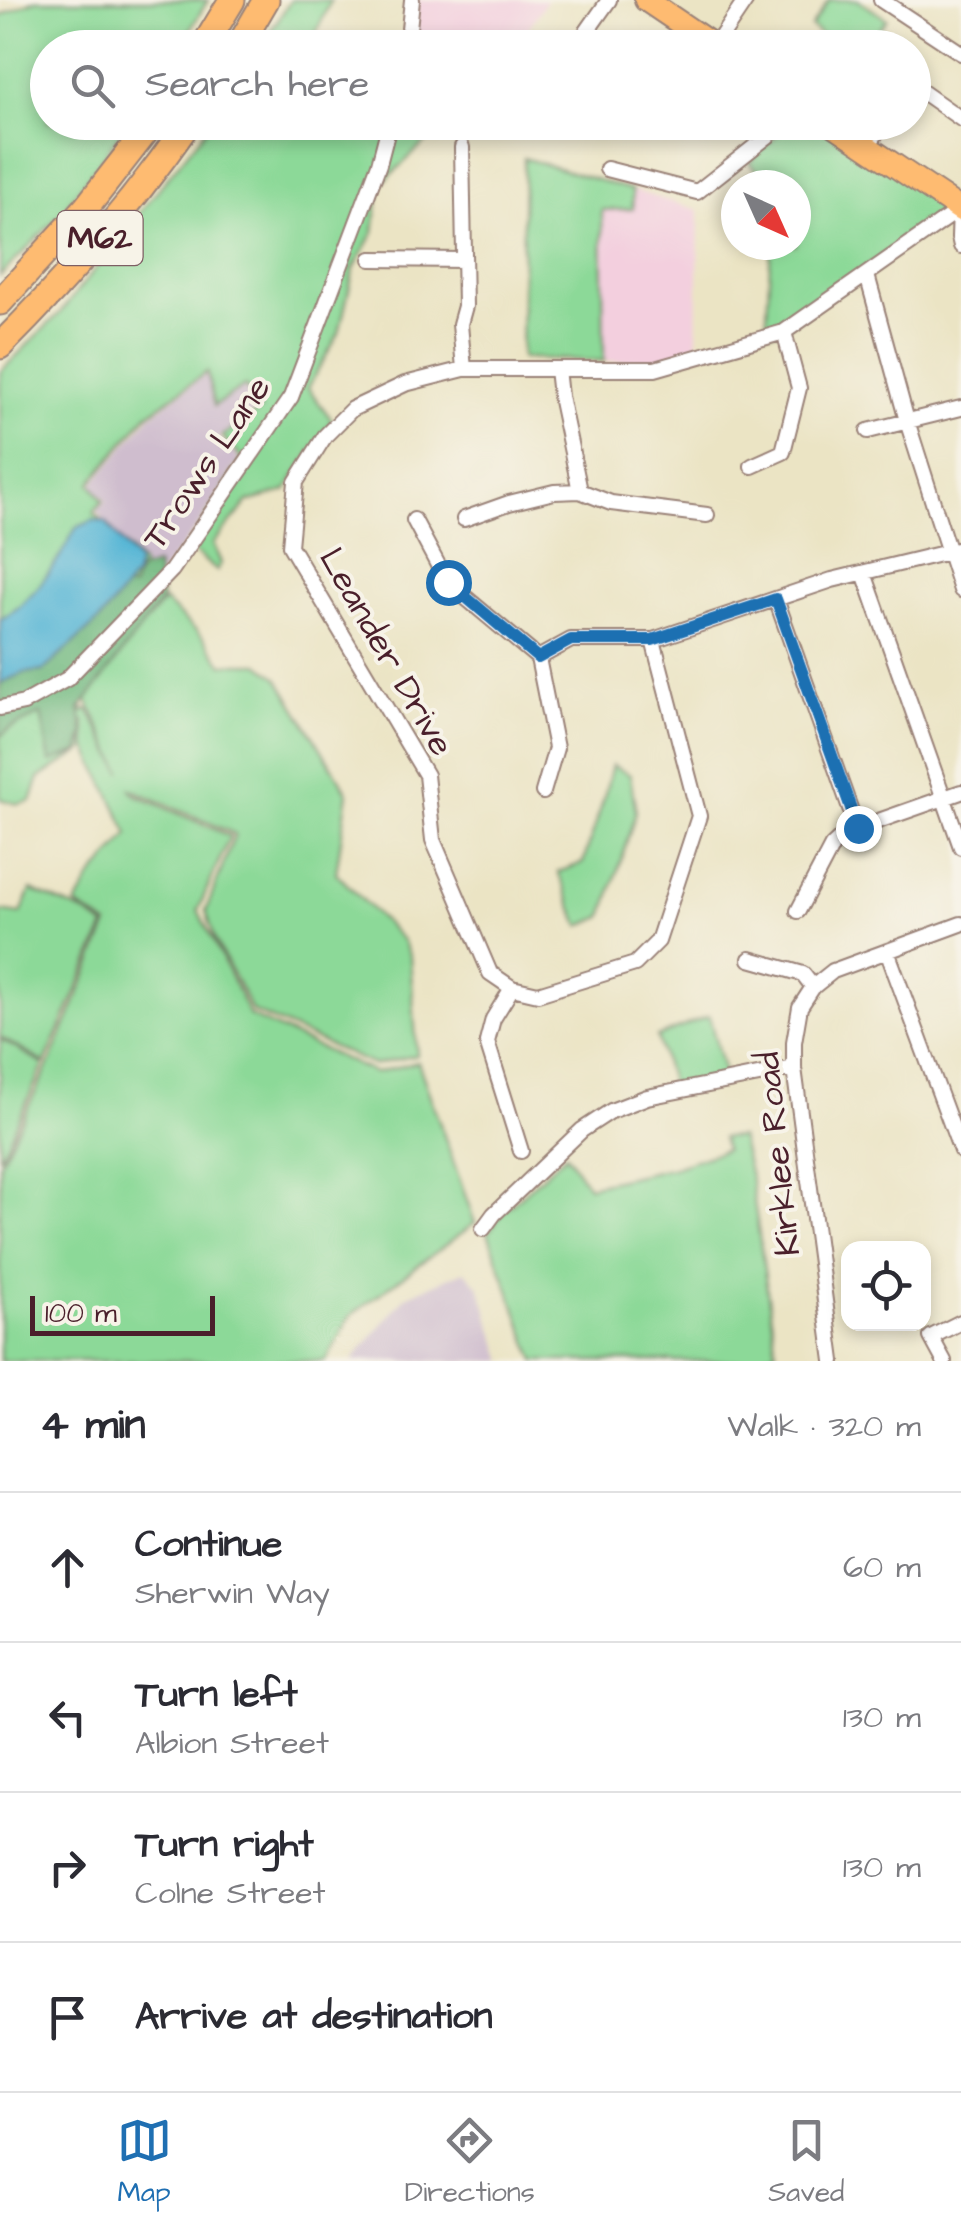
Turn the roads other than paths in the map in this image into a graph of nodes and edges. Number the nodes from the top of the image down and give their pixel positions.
1 (232, 0) edge
2 (266, 0) edge
3 (412, 0) edge
4 (609, 0) edge
5 (646, 0) edge
6 (746, 0) edge
7 (881, 0) edge
8 (213, 30) edge
9 (248, 30) edge
10 (408, 30) edge
11 (588, 30) edge
12 (691, 30) edge
13 (727, 30) edge
14 (926, 30) edge
15 (931, 33) edge
16 (961, 53) edge
17 (931, 98) edge
18 (961, 118) edge
19 (139, 140) edge
20 (175, 140) edge
21 (385, 140) edge
22 (763, 140) edge
23 (857, 140) edge
24 (872, 140) edge
25 (867, 147) junction
26 (462, 148) dead end
27 (607, 168) dead end
28 (961, 209) edge
29 (961, 246) edge
30 (371, 259) dead end
31 (464, 260) junction
32 (867, 275) junction
33 (0, 302) edge
34 (784, 332) junction
35 (0, 346) edge
36 (464, 369) junction
37 (557, 369) junction
38 (961, 408) edge
39 (907, 421) junction
40 (868, 431) dead end
41 (752, 466) dead end
42 (580, 491) junction
43 (707, 515) dead end
44 (464, 519) dead end
45 (414, 520) dead end
46 (954, 550) edge
47 (864, 572) junction
48 (961, 590) edge
49 (776, 599) junction
50 (652, 640) junction
51 (538, 658) junction
52 (0, 708) edge
53 (543, 792) dead end
54 (961, 792) edge
55 (942, 798) junction
56 (858, 828) junction
57 (961, 846) edge
58 (798, 911) dead end
59 (961, 924) edge
60 (887, 951) junction
61 (750, 960) dead end
62 (813, 986) junction
63 (512, 988) junction
64 (794, 1068) junction
65 (521, 1151) dead end
66 (961, 1151) edge
67 (482, 1230) dead end
68 (961, 1322) edge
69 (833, 1361) edge
70 (944, 1361) edge

1 - 8 highway
2 - 9 highway
3 - 10 street
4 - 11 street
5 - 12 main road
6 - 13 street
7 - 14 street
15 - 16 street
17 - 18 street
19 - 33 highway, M62
20 - 35 highway, M62
21 - 52 street, Trows Lane
22 - 27 street
23 - 25 main road
24 - 25 street
25 - 28 main road
26 - 31 street
28 - 29 street
28 - 32 street, Leander Drive
30 - 31 street
31 - 36 street
32 - 34 street, Leander Drive
32 - 39 street
34 - 37 street, Leander Drive
34 - 41 street
36 - 37 street, Leander Drive
36 - 63 street, Leander Drive
37 - 42 street
38 - 39 street
39 - 40 street
39 - 46 street
42 - 43 street
42 - 44 street
45 - 51 street
46 - 47 street
46 - 48 street
47 - 49 street
47 - 55 street
49 - 50 street
49 - 56 street
50 - 51 street
50 - 63 street
51 - 53 street
54 - 55 street
55 - 56 street
55 - 57 street
56 - 58 street
59 - 60 street
60 - 62 street
60 - 66 street
61 - 62 street
62 - 64 street, Kirklee Road
63 - 65 street
64 - 67 street
64 - 69 street, Kirklee Road
68 - 70 street

